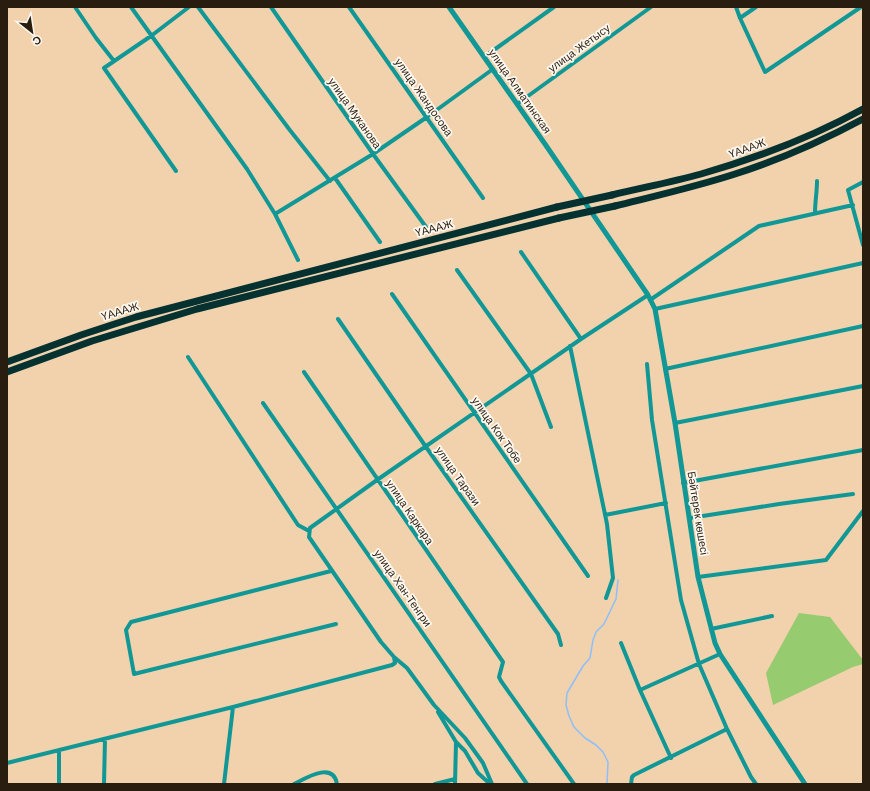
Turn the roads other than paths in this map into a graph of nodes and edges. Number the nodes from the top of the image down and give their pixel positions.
1 (75, 7) edge
2 (131, 7) edge
3 (189, 7) edge
4 (198, 7) edge
5 (271, 7) edge
6 (349, 7) edge
7 (554, 7) edge
8 (651, 7) edge
9 (736, 7) edge
10 (756, 7) edge
11 (860, 7) edge
12 (451, 8) edge
13 (740, 18) junction
14 (151, 36) junction
15 (484, 57) junction
16 (114, 61) junction
17 (493, 69) junction
18 (517, 104) junction
19 (863, 109) edge
20 (427, 117) junction
21 (863, 119) edge
22 (373, 154) junction
23 (176, 171) dead end
24 (335, 178) junction
25 (330, 181) junction
26 (817, 181) dead end
27 (863, 182) edge
28 (483, 198) dead end
29 (853, 205) junction
30 (815, 213) junction
31 (275, 214) junction
32 (426, 227) dead end
33 (606, 234) joint
34 (862, 236) edge
35 (380, 242) dead end
36 (863, 245) edge
37 (521, 252) dead end
38 (298, 260) dead end
39 (863, 263) edge
40 (457, 270) dead end
41 (392, 294) dead end
42 (649, 297) junction
43 (655, 309) junction
44 (338, 319) dead end
45 (863, 326) edge
46 (581, 339) junction
47 (570, 346) junction
48 (188, 357) dead end
49 (7, 362) edge
50 (647, 364) dead end
51 (665, 369) junction
52 (7, 372) edge
53 (304, 372) dead end
54 (531, 374) junction
55 (863, 386) edge
56 (263, 403) dead end
57 (474, 413) junction
58 (675, 423) junction
59 (551, 427) dead end
60 (426, 447) junction
61 (863, 450) edge
62 (377, 480) junction
63 (683, 483) junction
64 (853, 494) dead end
65 (666, 503) junction
66 (337, 509) junction
67 (863, 511) edge
68 (605, 515) junction
69 (690, 518) junction
70 (309, 531) junction
71 (331, 571) junction
72 (588, 576) dead end
73 (698, 577) junction
74 (606, 598) dead end
75 (772, 616) dead end
76 (336, 624) dead end
77 (711, 629) junction
78 (621, 643) dead end
79 (561, 645) dead end
80 (720, 654) junction
81 (394, 657) junction
82 (699, 664) junction
83 (640, 690) junction
84 (434, 705) junction
85 (234, 707) junction
86 (727, 729) junction
87 (105, 739) junction
88 (456, 742) junction
89 (59, 750) junction
90 (671, 758) junction
91 (7, 762) edge
92 (456, 779) junction
93 (59, 784) edge
94 (104, 784) edge
95 (224, 784) edge
96 (294, 784) edge
97 (337, 784) edge
98 (435, 784) edge
99 (455, 784) edge
100 (491, 784) edge
101 (527, 784) edge
102 (574, 784) edge
103 (631, 784) edge
104 (756, 784) edge
105 (805, 784) edge

1 - 16 street
2 - 14 street
3 - 14 street
4 - 25 street
5 - 22 street, улица Муканова
6 - 20 street, улица Жандосова
7 - 15 street
8 - 18 street, улица Жетысу
9 - 13 street
10 - 13 street
11 - 13 street
12 - 15 street, улица Алматинская
14 - 16 street
14 - 31 street
15 - 17 street, улица Алматинская
16 - 23 street
17 - 18 street, улица Алматинская
17 - 20 street
18 - 33 street, улица Алматинская
19 - 49 highway, ҮАААЖ, bridge
20 - 22 street
20 - 28 street, улица Жандосова
21 - 52 highway, ҮАААЖ, bridge
22 - 24 street
22 - 32 street, улица Муканова
24 - 25 street
24 - 35 street
25 - 31 street
26 - 30 street
27 - 29 street
29 - 30 street
29 - 34 street
30 - 42 street
31 - 38 street
33 - 42 street, Бәйтерек көшесі
34 - 36 street
37 - 46 street
39 - 43 street
40 - 54 street
41 - 57 street, улица Кок Тобе
42 - 43 street, Бәйтерек көшесі
42 - 46 street
43 - 51 street, Бәйтерек көшесі
44 - 60 street, улица Тарази
45 - 51 street
46 - 47 street
47 - 54 street
47 - 68 street
48 - 70 street
50 - 65 street
51 - 58 street, Бәйтерек көшесі
53 - 62 street, улица Каркара
54 - 57 street
54 - 59 street
55 - 58 street
56 - 66 street, улица Хан-Тенгри
57 - 60 street
57 - 72 street, улица Кок Тобе
58 - 63 street, Бәйтерек көшесі
60 - 62 street
60 - 79 street, улица Тарази
61 - 63 street
62 - 66 street
62 - 102 street, улица Каркара
63 - 69 street, Бәйтерек көшесі
64 - 69 street
65 - 68 street
65 - 82 street
66 - 70 street
66 - 101 street, улица Хан-Тенгри
67 - 73 street
68 - 74 street
69 - 73 street, Бәйтерек көшесі
70 - 71 street
71 - 76 street
71 - 81 street
73 - 77 street, Бәйтерек көшесі
75 - 77 street
77 - 80 street, Бәйтерек көшесі
78 - 83 street
80 - 82 street
80 - 105 street, Бәйтерек көшесі
81 - 84 street
81 - 85 street
82 - 83 street
82 - 86 street
83 - 90 street
84 - 88 street
84 - 100 street
85 - 87 street
85 - 95 street
86 - 90 street
86 - 104 street
87 - 89 street
87 - 94 street
88 - 92 street
88 - 100 street
89 - 91 street
89 - 93 street
90 - 103 street
92 - 98 street
92 - 99 street
96 - 97 street

